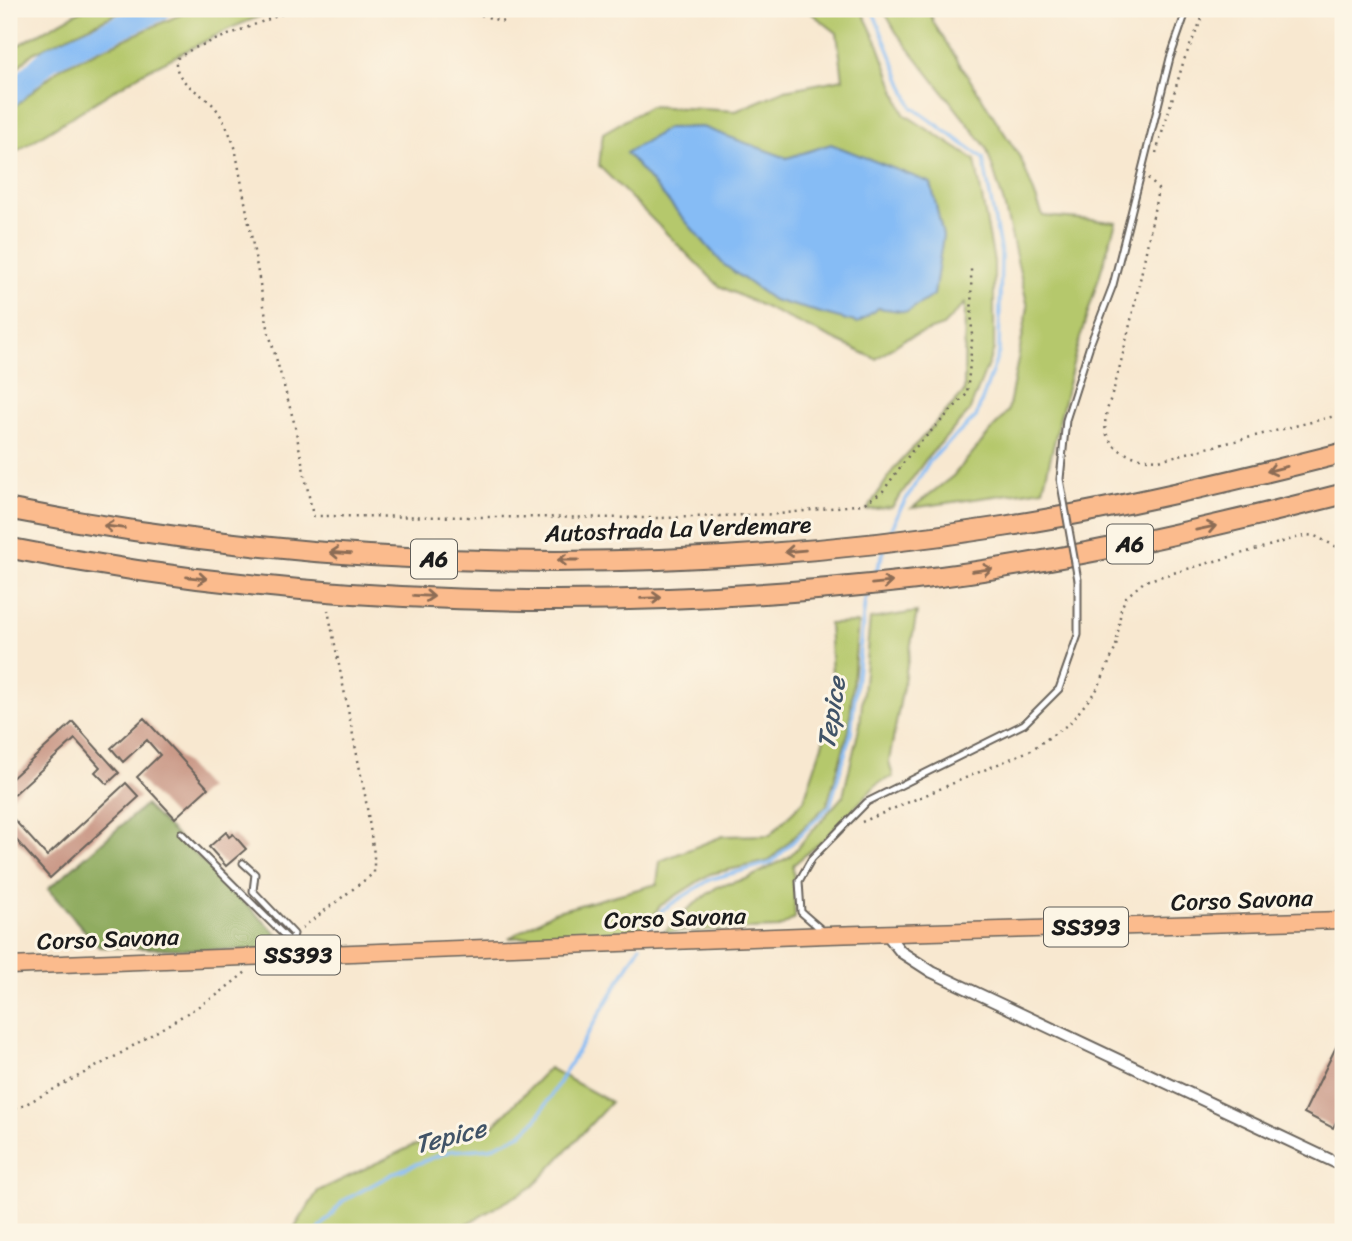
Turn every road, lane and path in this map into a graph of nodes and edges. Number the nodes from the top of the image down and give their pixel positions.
1 (295, 9) edge
2 (461, 9) edge
3 (1187, 9) edge
4 (1206, 9) edge
5 (504, 22) dead end
6 (1143, 172) junction
7 (971, 268) dead end
8 (1343, 414) edge
9 (1343, 453) edge
10 (1343, 494) edge
11 (9, 509) edge
12 (9, 548) edge
13 (1343, 550) edge
14 (328, 610) dead end
15 (860, 823) dead end
16 (181, 833) dead end
17 (243, 863) dead end
18 (1343, 919) edge
19 (887, 933) junction
20 (294, 934) junction
21 (828, 935) junction
22 (288, 948) junction
23 (258, 956) junction
24 (9, 965) edge
25 (9, 1113) edge
26 (1343, 1166) edge
27 (429, 1226) dead end
28 (416, 1232) edge

1 - 7 path
2 - 5 path
3 - 6 lane
4 - 6 path
6 - 8 path
6 - 21 lane, bridge
9 -> 11 highway, Autostrada La Verdemare / A6
12 -> 10 highway, A6
13 - 15 path
14 - 20 path
16 - 22 lane
17 - 20 lane
18 - 19 main road, Corso Savona / SS393
19 - 21 main road, Corso Savona / SS393
19 - 26 street
20 - 22 lane
21 - 22 main road, Corso Savona / SS393
22 - 23 main road, Corso Savona / SS393
23 - 24 main road, Corso Savona / SS393
23 - 25 path
27 - 28 path

